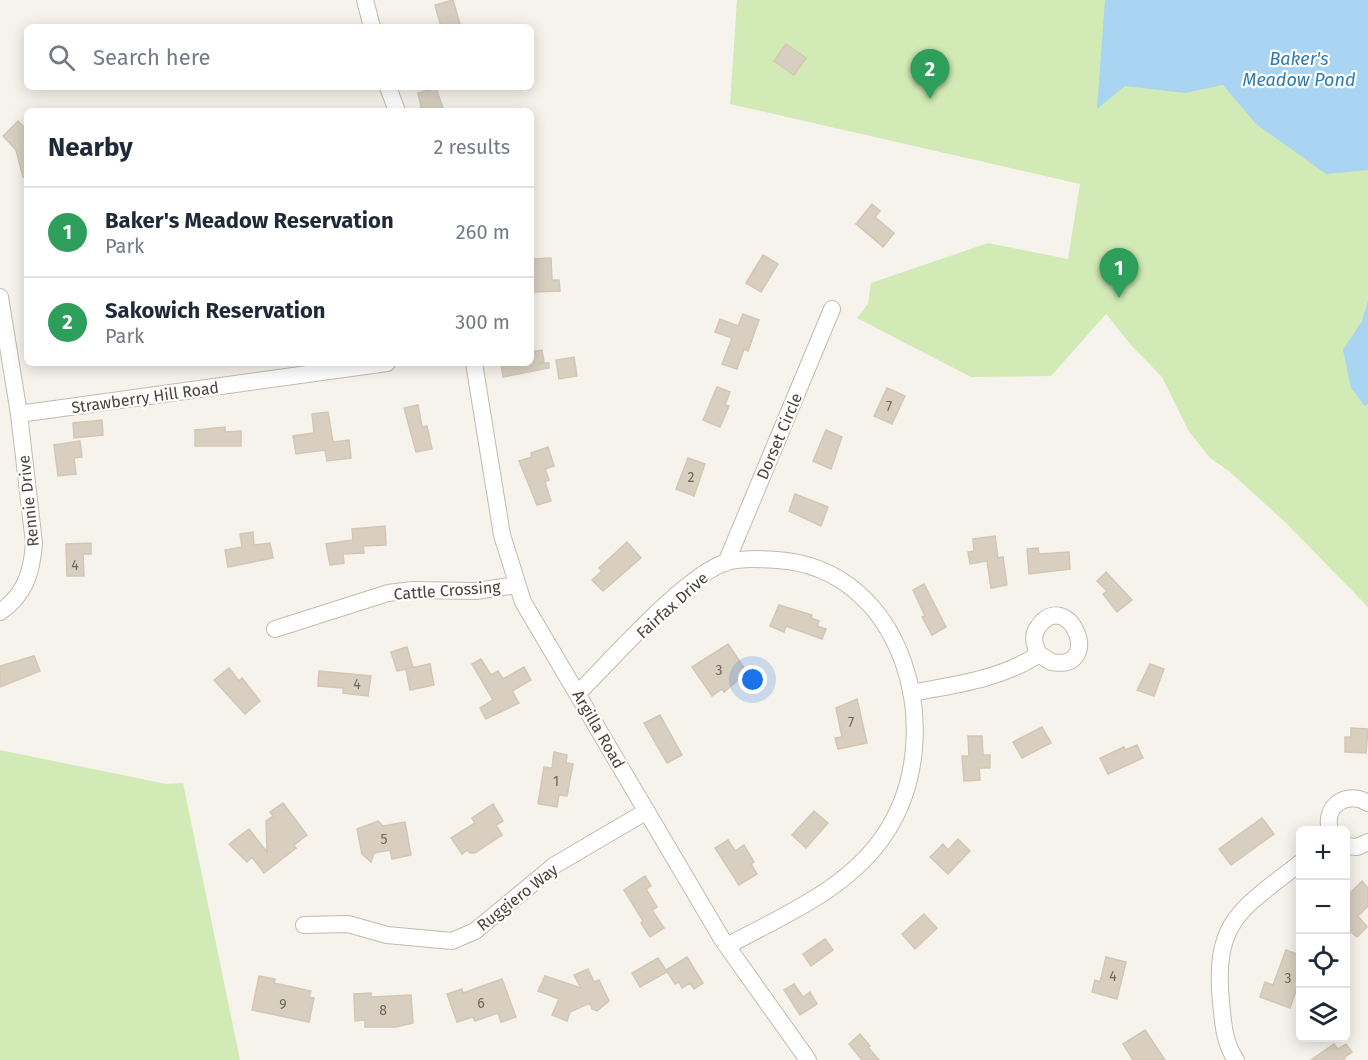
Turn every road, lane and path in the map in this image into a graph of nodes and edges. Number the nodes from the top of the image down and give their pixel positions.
1 (365, 0) edge
2 (371, 24) edge
3 (389, 90) edge
4 (396, 108) edge
5 (0, 297) edge
6 (832, 309) dead end
7 (365, 366) edge
8 (474, 366) edge
9 (19, 414) junction
10 (726, 562) junction
11 (517, 585) junction
12 (0, 612) edge
13 (275, 629) dead end
14 (1039, 654) dead end
15 (578, 693) junction
16 (911, 693) junction
17 (1368, 803) edge
18 (646, 811) junction
19 (1330, 826) edge
20 (1368, 842) edge
21 (1350, 846) edge
22 (1296, 866) edge
23 (304, 925) dead end
24 (727, 946) junction
25 (808, 1060) edge
26 (1236, 1060) edge

1 - 2 street
3 - 4 street
5 - 9 street
6 - 10 street, Dorset Circle
7 - 9 street, Strawberry Hill Road
8 - 11 street, Argilla Road
9 - 12 street, Rennie Drive
10 - 15 street, Fairfax Drive
10 - 16 street, Fairfax Drive
11 - 13 street, Cattle Crossing
11 - 15 street, Argilla Road
14 - 16 street
15 - 18 street, Argilla Road
16 - 24 street, Fairfax Drive
17 - 19 street
18 - 23 street, Ruggiero Way
18 - 24 street, Argilla Road
20 - 21 street
22 - 26 street
24 - 25 street, Argilla Road

